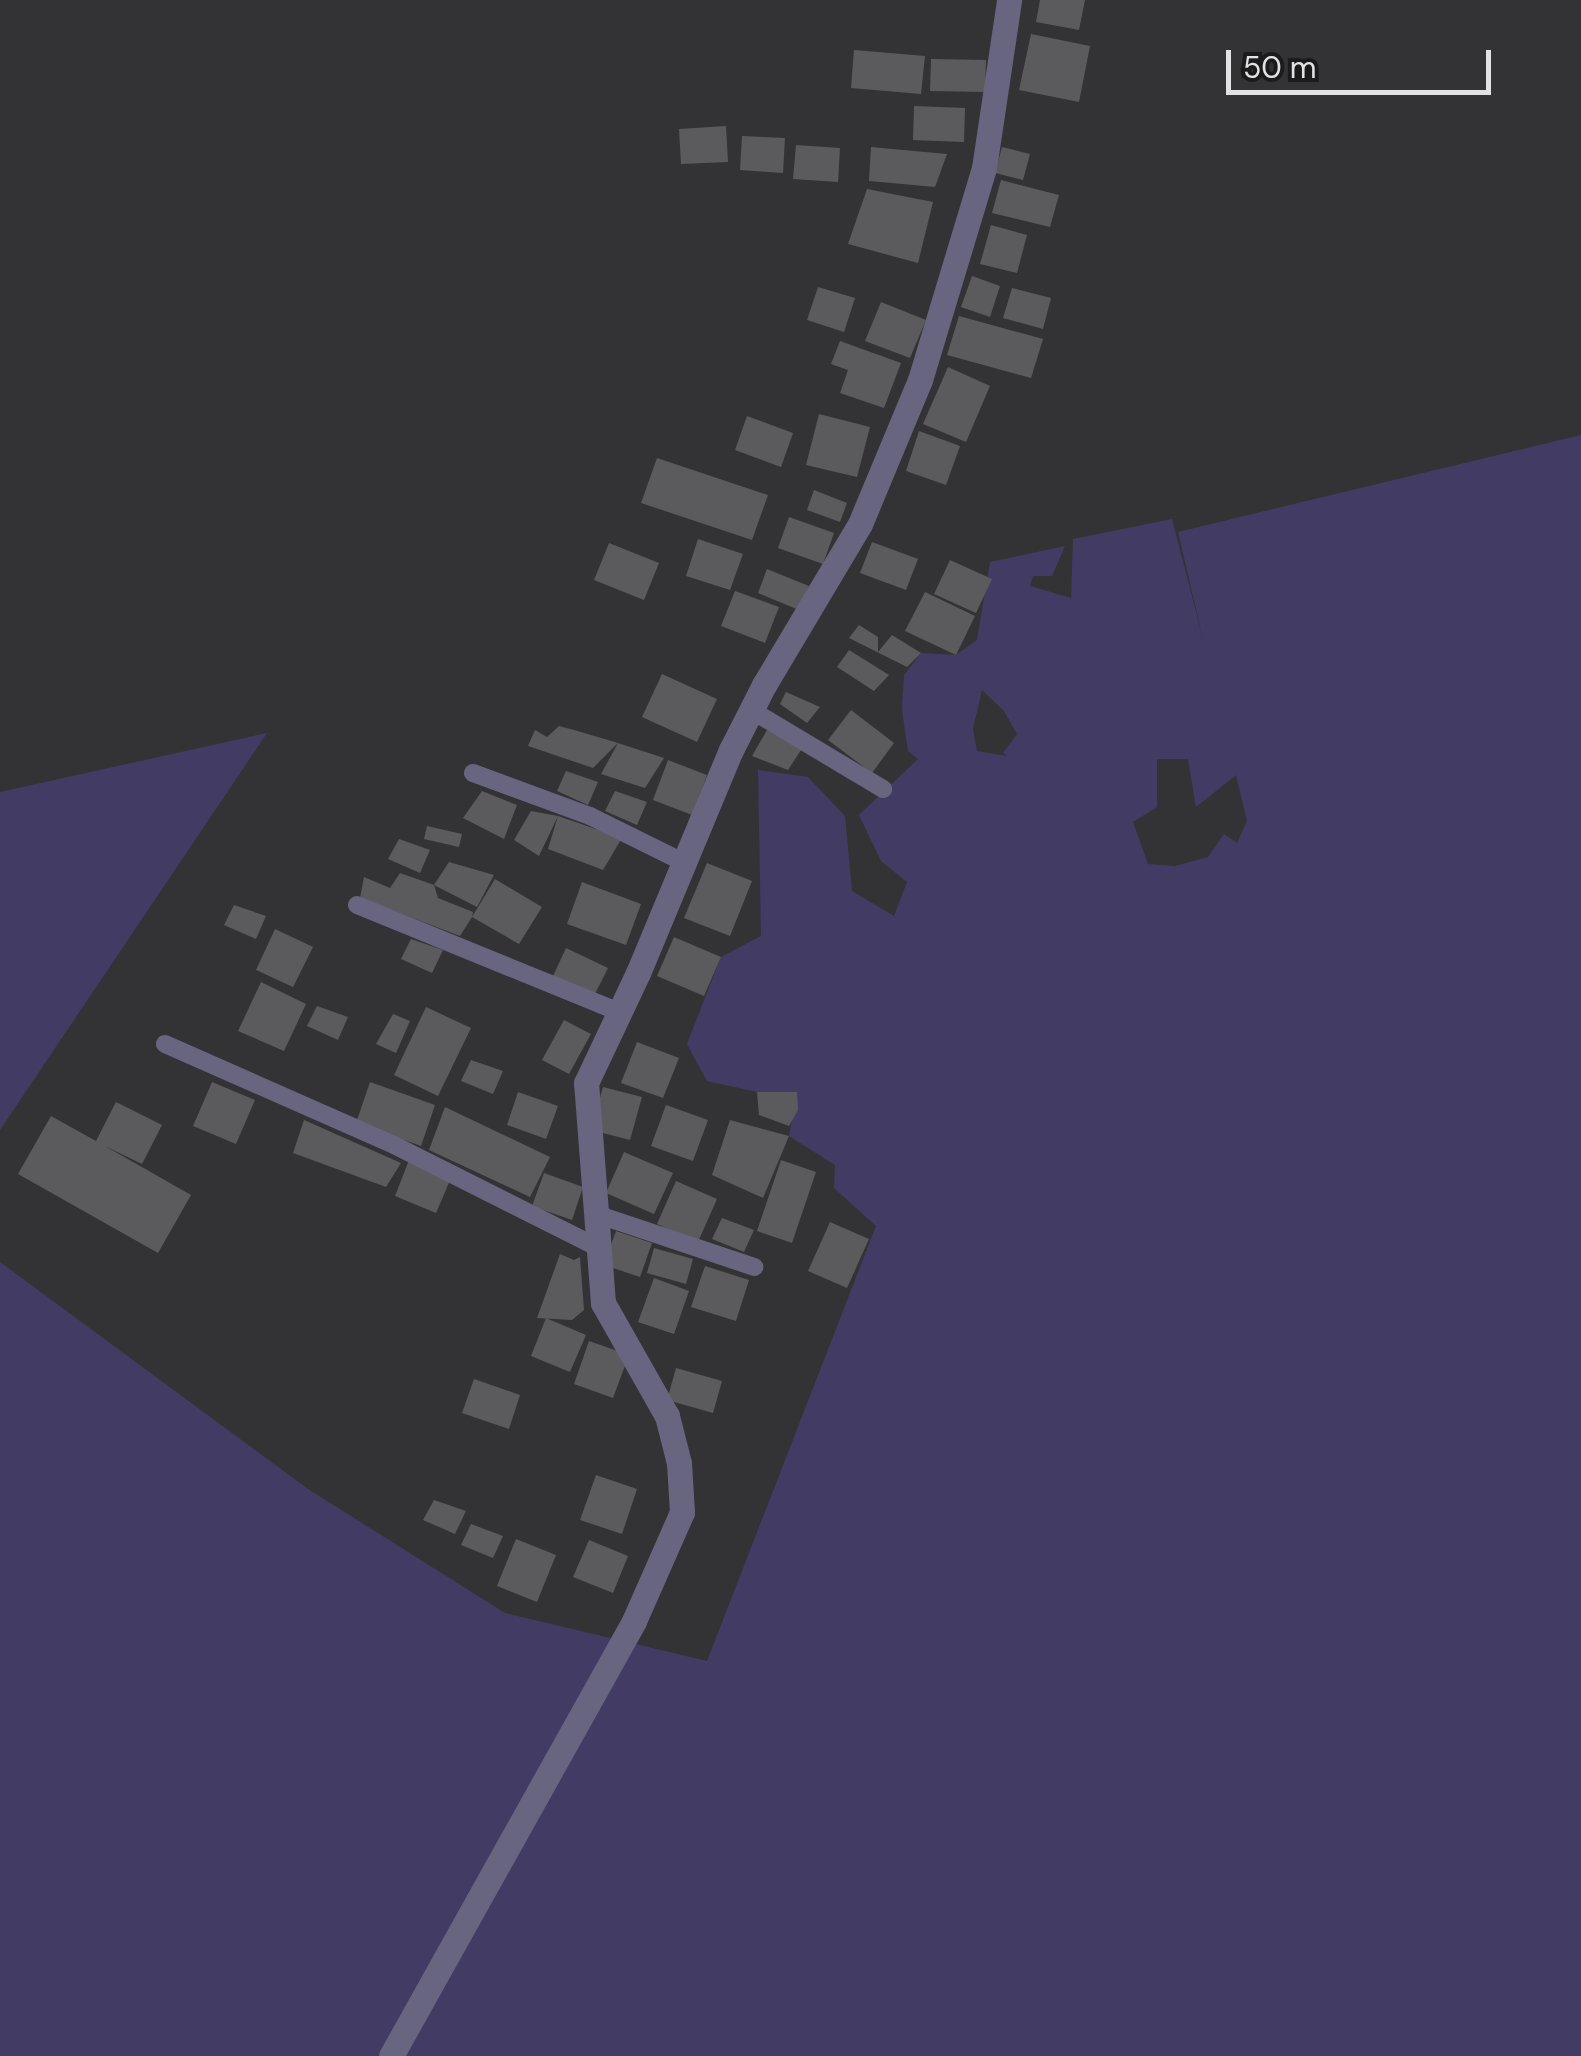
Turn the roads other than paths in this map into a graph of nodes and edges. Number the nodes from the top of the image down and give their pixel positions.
1 (1009, 0) edge
2 (751, 710) junction
3 (473, 773) dead end
4 (882, 789) dead end
5 (685, 863) junction
6 (357, 906) dead end
7 (619, 1012) junction
8 (165, 1044) dead end
9 (596, 1214) junction
10 (597, 1246) junction
11 (754, 1267) dead end
12 (391, 2056) edge

1 - 2 street
2 - 4 lane
2 - 5 street
3 - 5 lane
5 - 7 street
6 - 7 lane
7 - 9 street
8 - 10 lane
9 - 10 street
9 - 11 lane
10 - 12 street

